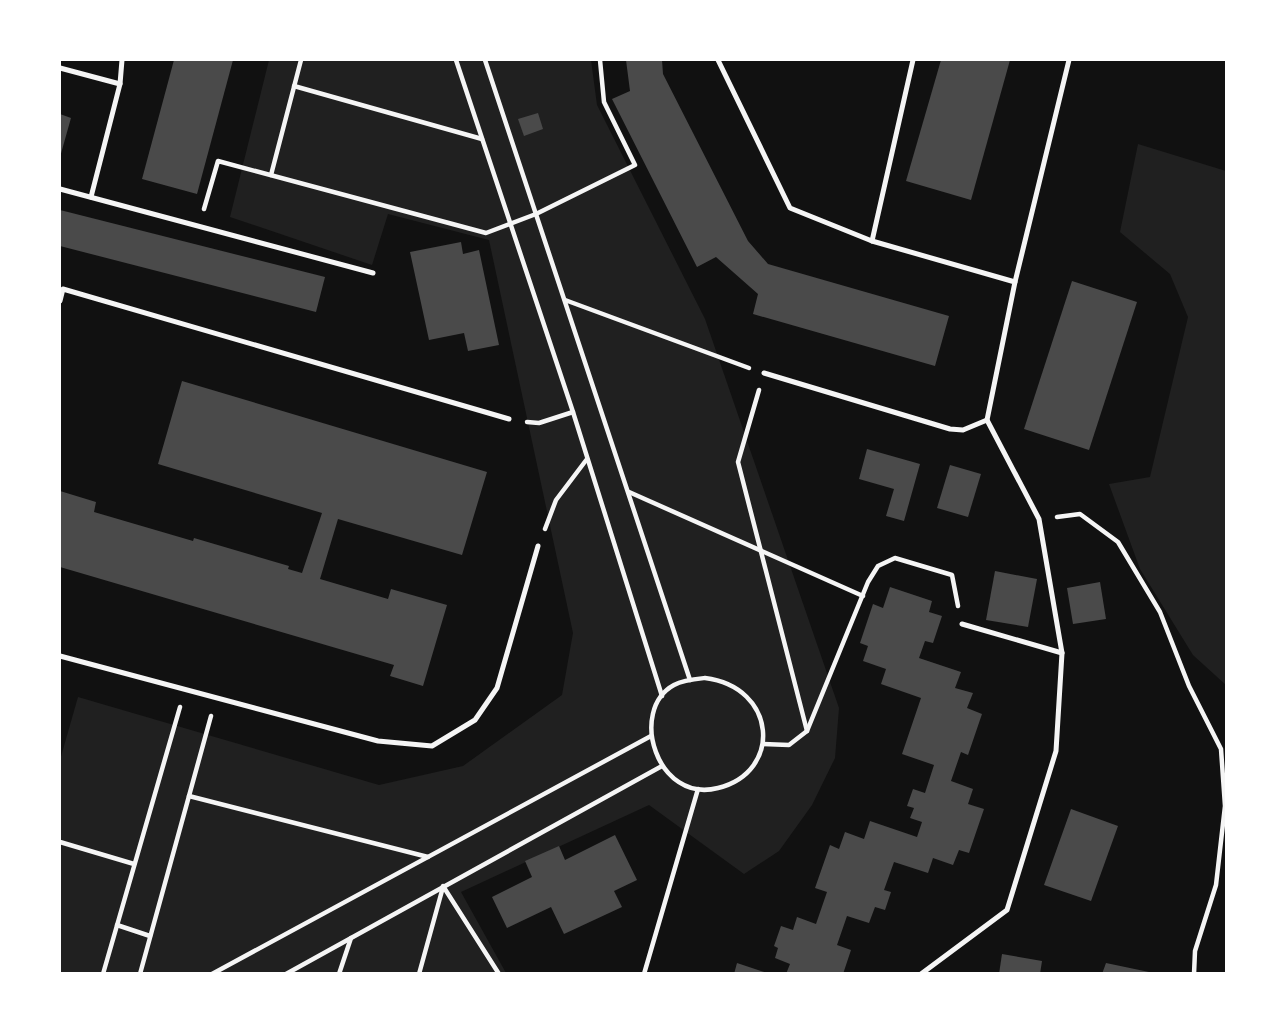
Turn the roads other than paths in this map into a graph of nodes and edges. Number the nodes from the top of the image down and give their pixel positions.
1 (122, 60) edge
2 (718, 60) edge
3 (913, 60) edge
4 (1069, 60) edge
5 (60, 68) edge
6 (120, 84) junction
7 (60, 190) edge
8 (91, 197) junction
9 (872, 241) junction
10 (373, 273) dead end
11 (1015, 282) junction
12 (60, 301) edge
13 (764, 373) road end
14 (509, 419) road end
15 (987, 420) junction
16 (538, 546) road end
17 (962, 624) road end
18 (1062, 653) junction
19 (60, 656) edge
20 (921, 974) edge

1 - 6 lane
2 - 9 lane
3 - 9 lane
4 - 11 lane
5 - 6 lane
6 - 8 lane
7 - 8 lane
8 - 10 lane
9 - 11 lane
11 - 15 lane
12 - 14 lane
13 - 15 lane
15 - 18 lane
16 - 19 lane
17 - 18 lane
18 - 20 lane

